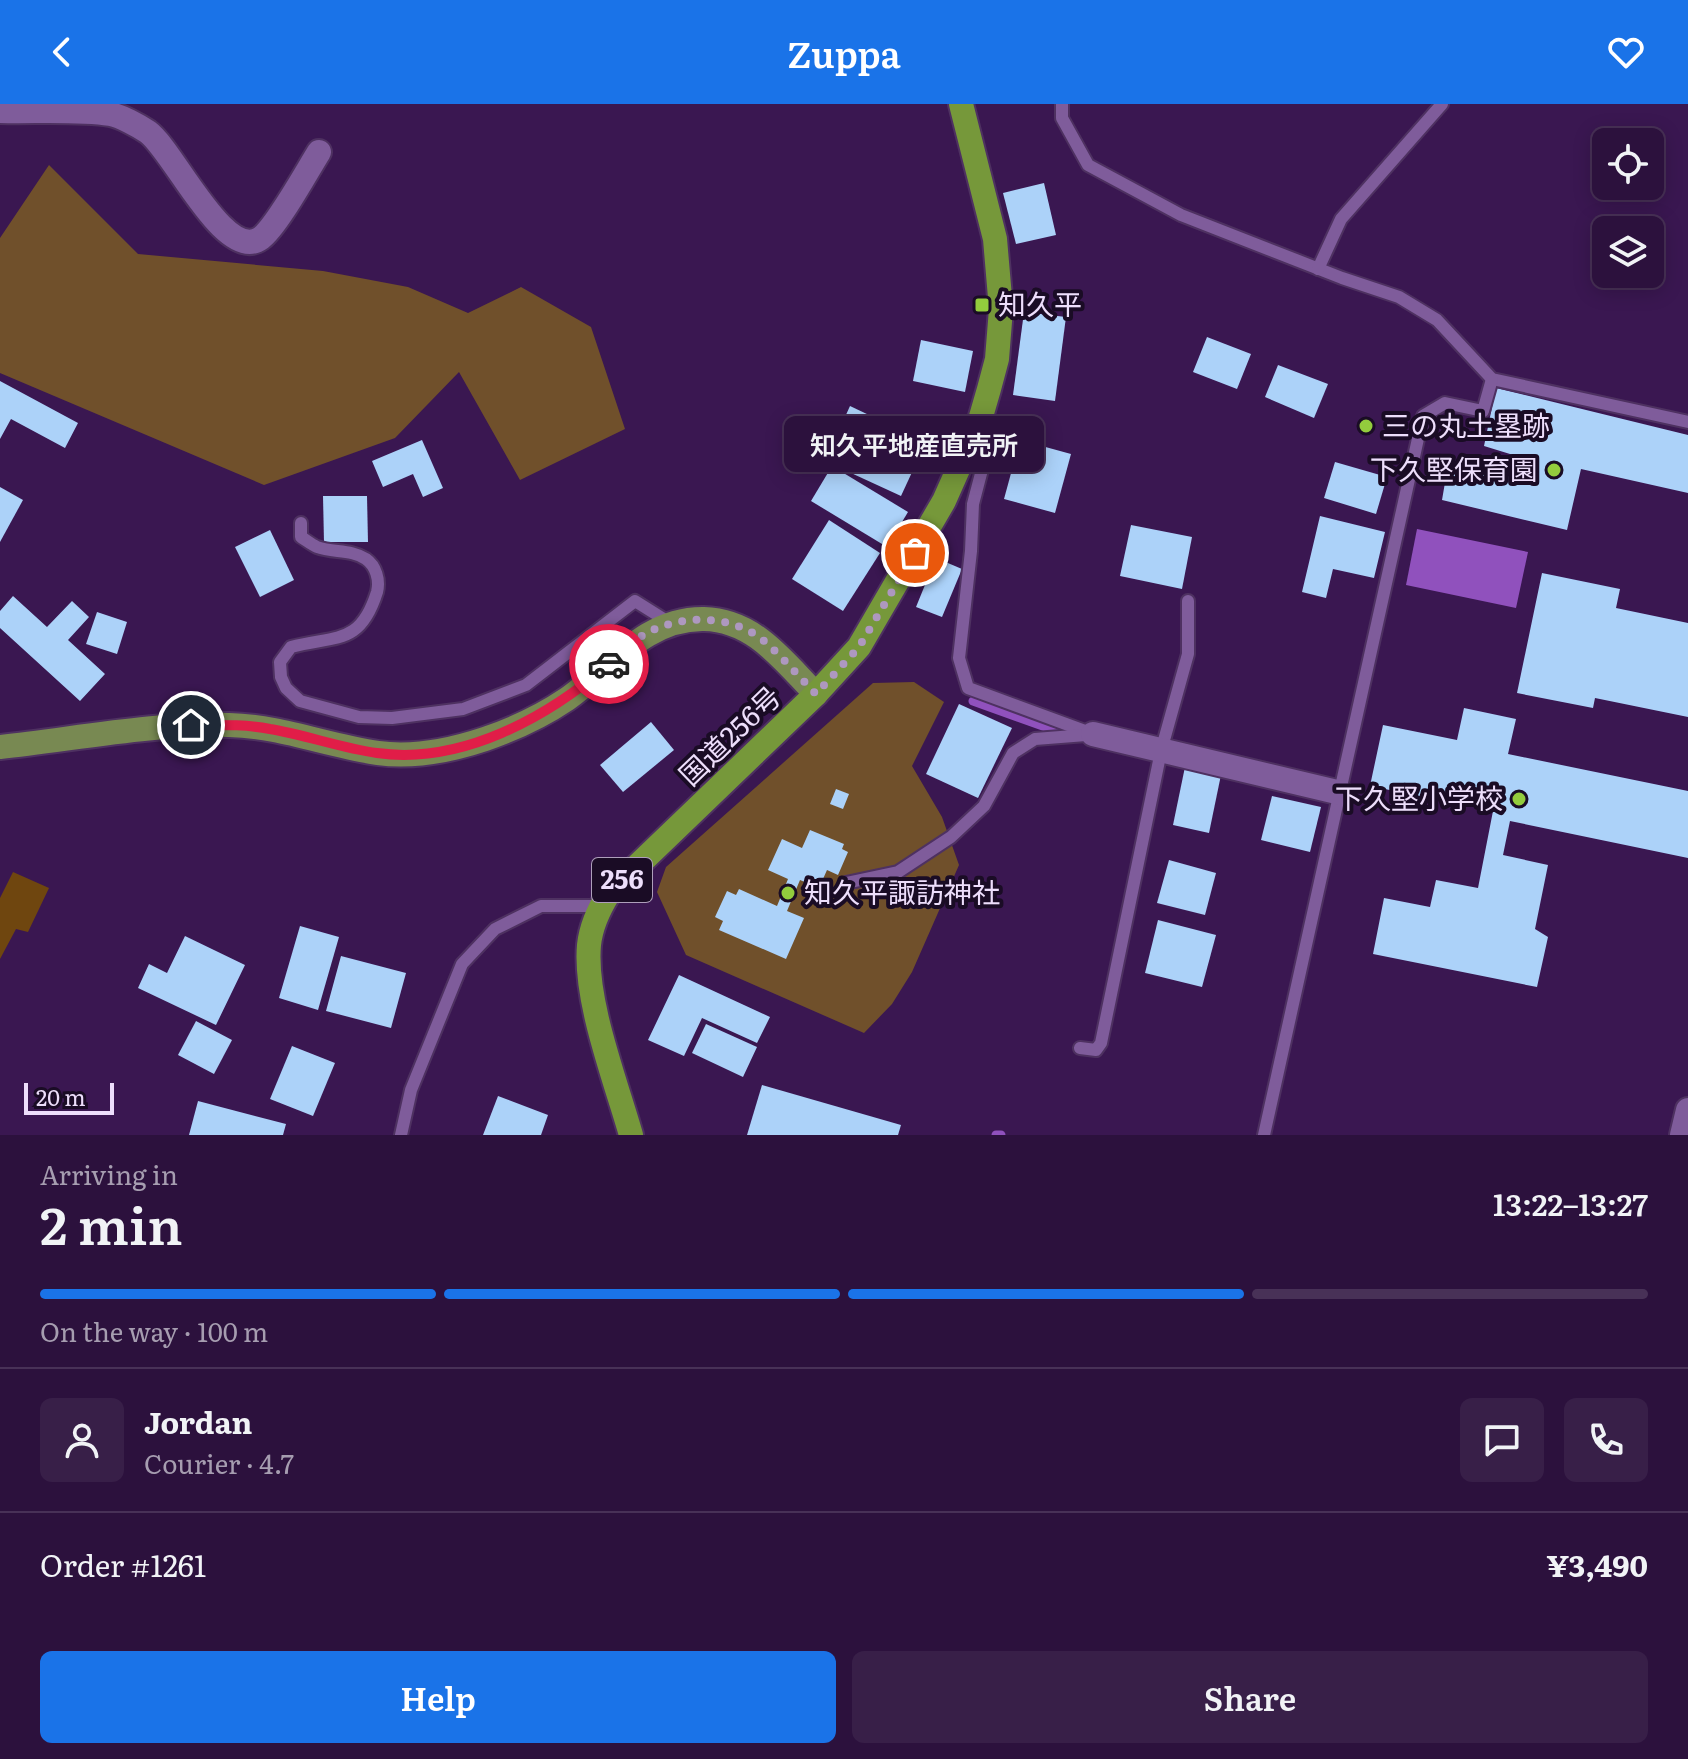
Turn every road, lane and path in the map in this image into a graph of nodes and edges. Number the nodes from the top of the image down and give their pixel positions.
1 (961, 104) edge
2 (1062, 104) edge
3 (1442, 104) edge
4 (0, 111) edge
5 (319, 152) dead end
6 (1318, 269) junction
7 (1492, 379) junction
8 (982, 411) junction
9 (1688, 422) edge
10 (301, 523) dead end
11 (1188, 601) dead end
12 (670, 623) junction
13 (816, 694) junction
14 (1093, 734) junction
15 (0, 747) edge
16 (1161, 751) junction
17 (1341, 793) junction
18 (846, 883) dead end
19 (601, 906) junction
20 (1080, 1048) dead end
21 (1688, 1110) edge
22 (401, 1135) edge
23 (631, 1135) edge
24 (1264, 1135) edge
25 (1682, 1135) edge

1 - 8 highway, 国道256号 / 256
2 - 6 lane
3 - 6 lane
4 - 5 street
6 - 7 lane
7 - 9 lane
7 - 17 lane
8 - 13 highway, 国道256号 / 256
8 - 14 lane
10 - 12 lane
11 - 16 lane
12 - 13 main road
12 - 15 main road
13 - 19 highway, 国道256号 / 256
14 - 16 street
14 - 18 lane
16 - 17 street
16 - 20 lane
17 - 24 lane
19 - 22 lane
19 - 23 highway, 国道256号 / 256
21 - 25 street

